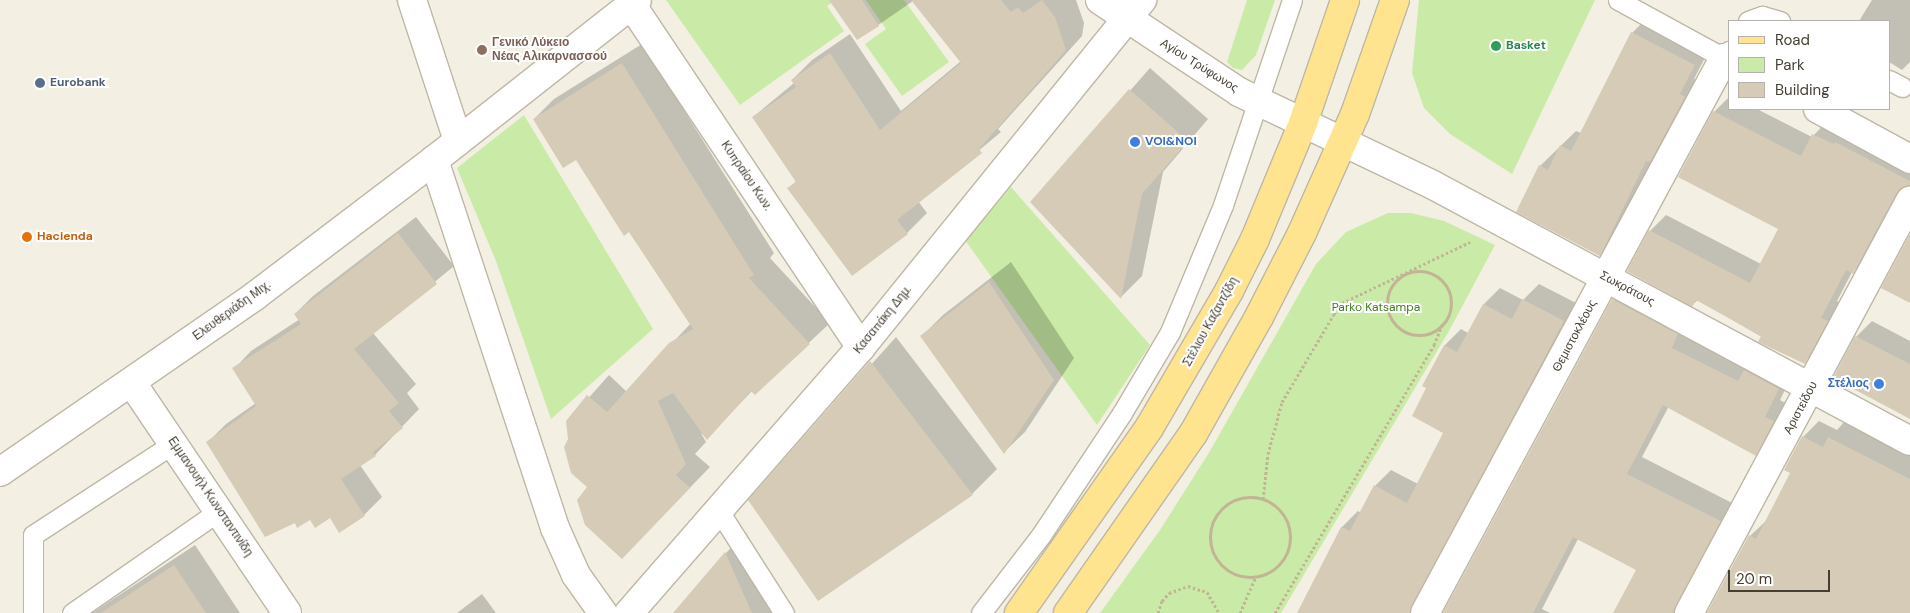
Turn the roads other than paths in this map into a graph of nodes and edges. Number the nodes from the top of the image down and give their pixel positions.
1 (412, 0) edge
2 (1100, 0) edge
3 (1292, 0) edge
4 (1345, 0) edge
5 (1395, 0) edge
6 (1618, 0) edge
7 (634, 2) edge
8 (1134, 9) edge
9 (1751, 20) edge
10 (1776, 20) edge
11 (1727, 56) edge
12 (1257, 101) junction
13 (1820, 110) edge
14 (1303, 123) junction
15 (458, 141) junction
16 (1343, 141) junction
17 (434, 160) junction
18 (1910, 160) edge
19 (1910, 201) edge
20 (1606, 278) junction
21 (861, 347) junction
22 (132, 382) junction
23 (1812, 388) junction
24 (1910, 440) edge
25 (174, 443) junction
26 (0, 472) edge
27 (219, 511) junction
28 (719, 511) junction
29 (33, 613) edge
30 (72, 613) edge
31 (287, 613) edge
32 (603, 613) edge
33 (629, 613) edge
34 (784, 613) edge
35 (981, 613) edge
36 (1019, 613) edge
37 (1068, 613) edge
38 (1424, 613) edge
39 (1689, 613) edge

1 - 15 street
2 - 8 street, Αγίου Τρύφωνος
3 - 12 lane
4 - 14 main road, Στέλιου Καζαντζίδη
5 - 16 main road
6 - 11 lane
7 - 15 street, Ελευθεριάδη Μιχ.
7 - 21 street, Κυπραίου Κων.
8 - 12 street, Αγίου Τρύφωνος
8 - 21 street, Κασαπάκη Δημ.
9 - 10 lane
11 - 20 street, Θεμιστοκλέους
12 - 14 street, Αγίου Τρύφωνος
12 - 35 lane
13 - 18 street
14 - 16 street, Αγίου Τρύφωνος
14 - 36 main road, Στέλιου Καζαντζίδη
15 - 17 street, Ελευθεριάδη Μιχ.
16 - 20 street, Σωκράτους
16 - 37 main road
17 - 22 street, Ελευθεριάδη Μιχ.
17 - 32 street
19 - 23 street, Αριστείδου
20 - 23 street, Σωκράτους
20 - 38 street, Θεμιστοκλέους
21 - 28 street, Κασαπάκη Δημ.
22 - 25 street, Εμμανουήλ Κωνσταντινίδη
22 - 26 street, Ελευθεριάδη Μιχ.
23 - 24 street, Σωκράτους
23 - 39 street, Αριστείδου
25 - 27 street, Εμμανουήλ Κωνσταντινίδη
25 - 29 lane
27 - 30 lane
27 - 31 street, Εμμανουήλ Κωνσταντινίδη
28 - 33 street, Κασαπάκη Δημ.
28 - 34 lane

